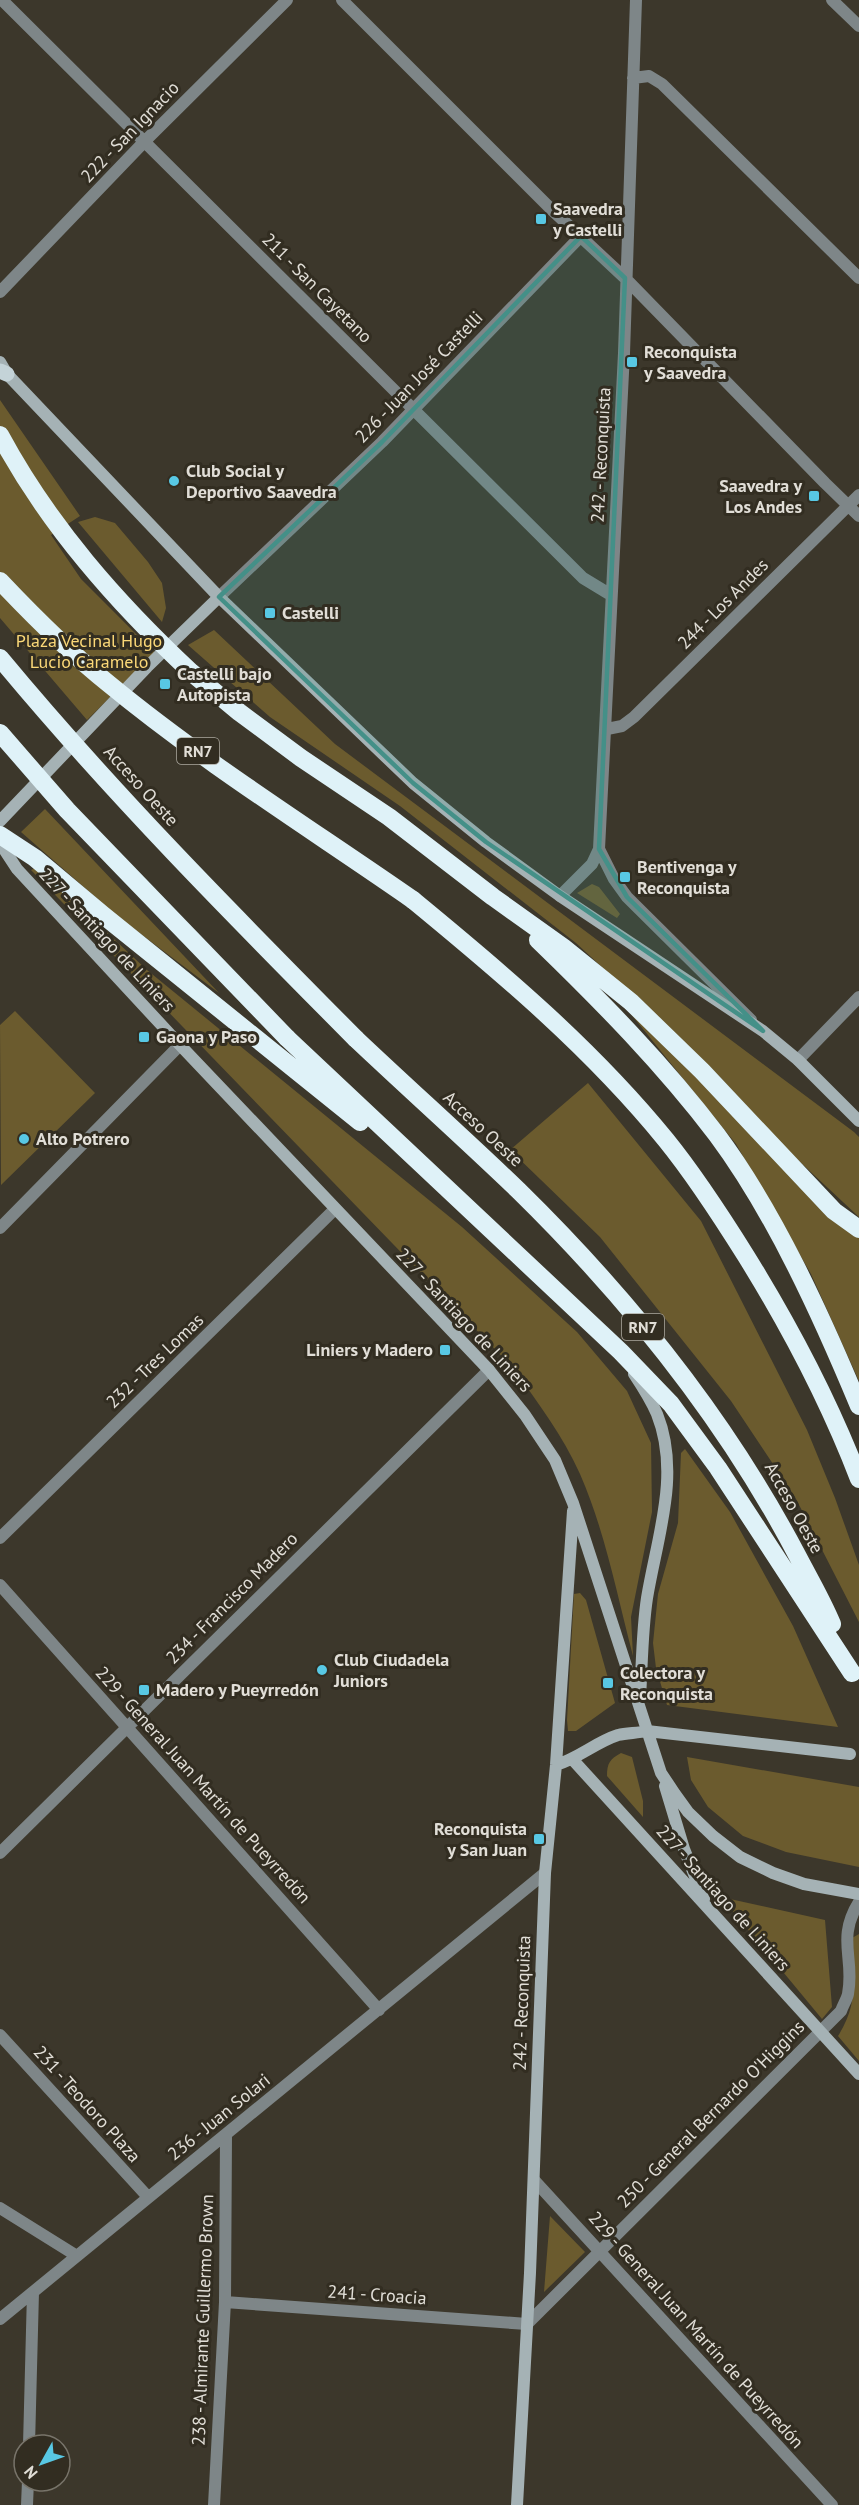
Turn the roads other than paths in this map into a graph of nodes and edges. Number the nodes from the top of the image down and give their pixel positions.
1 (3, 0) edge
2 (287, 0) edge
3 (342, 0) edge
4 (636, 0) edge
5 (832, 0) edge
6 (859, 26) edge
7 (633, 78) junction
8 (144, 142) junction
9 (581, 236) junction
10 (626, 278) junction
11 (859, 278) edge
12 (0, 292) edge
13 (2, 369) edge
14 (414, 410) junction
15 (0, 435) edge
16 (859, 495) edge
17 (849, 505) junction
18 (859, 516) edge
19 (0, 581) edge
20 (611, 595) junction
21 (219, 597) junction
22 (0, 658) edge
23 (607, 729) junction
24 (0, 733) edge
25 (0, 821) edge
26 (0, 835) edge
27 (0, 843) edge
28 (599, 849) junction
29 (493, 897) junction
30 (560, 897) junction
31 (859, 998) edge
32 (763, 1031) junction
33 (180, 1045) junction
34 (798, 1060) junction
35 (859, 1121) edge
36 (335, 1209) junction
37 (478, 1218) junction
38 (0, 1228) edge
39 (859, 1229) edge
40 (621, 1352) junction
41 (489, 1370) junction
42 (859, 1406) edge
43 (859, 1479) edge
44 (573, 1503) junction
45 (0, 1538) edge
46 (0, 1585) edge
47 (856, 1681) edge
48 (640, 1707) junction
49 (127, 1726) junction
50 (647, 1731) junction
51 (849, 1754) dead end
52 (573, 1760) junction
53 (556, 1765) junction
54 (661, 1773) junction
55 (0, 1853) edge
56 (545, 1873) junction
57 (859, 1894) edge
58 (859, 1902) edge
59 (709, 1911) junction
60 (379, 2010) junction
61 (821, 2032) junction
62 (0, 2035) edge
63 (859, 2074) edge
64 (226, 2136) junction
65 (534, 2180) junction
66 (148, 2198) junction
67 (0, 2208) edge
68 (599, 2250) junction
69 (77, 2256) junction
70 (33, 2292) junction
71 (225, 2302) junction
72 (0, 2319) edge
73 (527, 2324) junction
74 (29, 2433) edge
75 (214, 2505) edge
76 (516, 2505) edge
77 (832, 2505) edge

1 - 8 street, 211 - San Cayetano
2 - 8 street, 222 - San Ignacio
3 - 9 street
4 - 7 street, 242 - Reconquista
5 - 6 street
7 - 10 street, 242 - Reconquista
7 - 11 street
8 - 12 street, 222 - San Ignacio
8 - 14 street, 211 - San Cayetano
9 - 10 street
9 - 14 street, 226 - Juan José Castelli
10 - 17 street
10 - 20 street, 242 - Reconquista
13 - 21 main road
14 - 20 street, 211 - San Cayetano
14 - 21 street, 226 - Juan José Castelli
15 - 29 highway, bridge
16 - 17 street, 244 - Los Andes
17 - 18 street
17 - 23 street, 244 - Los Andes
19 - 43 highway, RN7, bridge
20 - 23 street, 242 - Reconquista
21 - 25 main road, 226 - Juan José Castelli
21 - 30 main road
22 - 47 highway, Acceso Oeste / RN7, bridge
23 - 28 street, 242 - Reconquista
24 - 37 highway, bridge
26 - 37 highway
27 - 33 main road, 227 - Santiago de Liniers
28 - 30 street, 242 - Reconquista
28 - 32 street
29 - 39 highway
29 - 42 highway
30 - 32 main road
31 - 34 street
32 - 34 main road
33 - 36 main road, 227 - Santiago de Liniers
33 - 38 street
34 - 35 main road
36 - 41 main road, 227 - Santiago de Liniers
36 - 45 street, 232 - Tres Lomas
37 - 40 highway
40 - 47 highway
40 - 48 main road
41 - 44 main road, 227 - Santiago de Liniers
41 - 49 street, 234 - Francisco Madero
44 - 48 main road, 227 - Santiago de Liniers
44 - 53 main road, 242 - Reconquista
46 - 49 street, 229 - General Juan Martín de Pueyrredón
48 - 50 main road, 227 - Santiago de Liniers
49 - 55 street, 234 - Francisco Madero
49 - 60 street, 229 - General Juan Martín de Pueyrredón
50 - 51 main road
50 - 52 main road
50 - 54 main road, 227 - Santiago de Liniers
52 - 53 main road
52 - 59 main road, 227 - Santiago de Liniers
53 - 56 main road, 242 - Reconquista
54 - 57 main road, 227 - Santiago de Liniers
54 - 59 main road
56 - 60 street, 236 - Juan Solari
56 - 65 main road, 242 - Reconquista
58 - 61 street, 250 - General Bernardo O'Higgins
59 - 61 main road, 227 - Santiago de Liniers
60 - 64 street, 236 - Juan Solari
61 - 63 main road, 227 - Santiago de Liniers
61 - 68 street, 250 - General Bernardo O'Higgins
62 - 66 street, 231 - Teodoro Plaza
64 - 66 street, 236 - Juan Solari
64 - 71 street, 238 - Almirante Guillermo Brown
65 - 68 street, 229 - General Juan Martín de Pueyrredón
65 - 73 main road, 242 - Reconquista
66 - 69 street, 236 - Juan Solari
67 - 69 street
68 - 73 street, 250 - General Bernardo O'Higgins
68 - 77 street, 229 - General Juan Martín de Pueyrredón
69 - 70 street, 236 - Juan Solari
70 - 72 street, 236 - Juan Solari
70 - 74 street
71 - 73 street, 241 - Croacia
71 - 75 street, 238 - Almirante Guillermo Brown
73 - 76 main road, 242 - Reconquista

